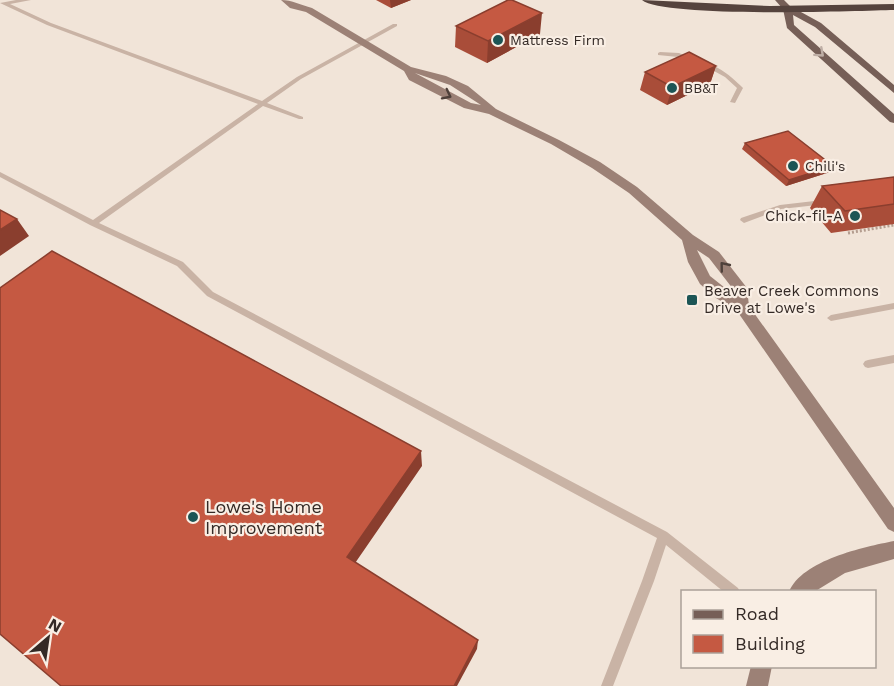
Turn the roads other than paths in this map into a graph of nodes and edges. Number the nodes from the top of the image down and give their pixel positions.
1 (28, 0) edge
2 (285, 0) edge
3 (304, 0) edge
4 (647, 0) edge
5 (783, 4) edge
6 (894, 7) edge
7 (309, 10) junction
8 (395, 25) dead end
9 (364, 44) junction
10 (660, 54) dead end
11 (894, 90) edge
12 (733, 102) dead end
13 (264, 104) junction
14 (301, 118) dead end
15 (894, 120) edge
16 (0, 174) edge
17 (837, 200) edge
18 (744, 220) dead end
19 (93, 223) junction
20 (688, 238) junction
21 (894, 306) edge
22 (742, 307) junction
23 (831, 318) dead end
24 (894, 359) edge
25 (868, 364) dead end
26 (894, 523) edge
27 (663, 536) junction
28 (894, 550) edge
29 (733, 590) edge
30 (800, 590) edge
31 (761, 668) edge
32 (607, 686) edge
33 (756, 686) edge

1 - 13 lane
2 - 7 street
3 - 7 street
4 - 5 highway
5 - 6 highway
5 - 11 main road
5 -> 15 main road
7 - 9 street
8 - 9 lane
9 - 13 lane
9 - 20 street
10 - 12 lane
13 - 14 lane
13 - 19 lane
16 - 19 lane
17 - 18 lane
19 - 27 lane
22 -> 20 street
20 - 22 street
21 - 23 lane
22 - 26 street
24 - 25 lane
27 - 29 lane
27 - 32 lane
28 - 30 street
31 - 33 street

